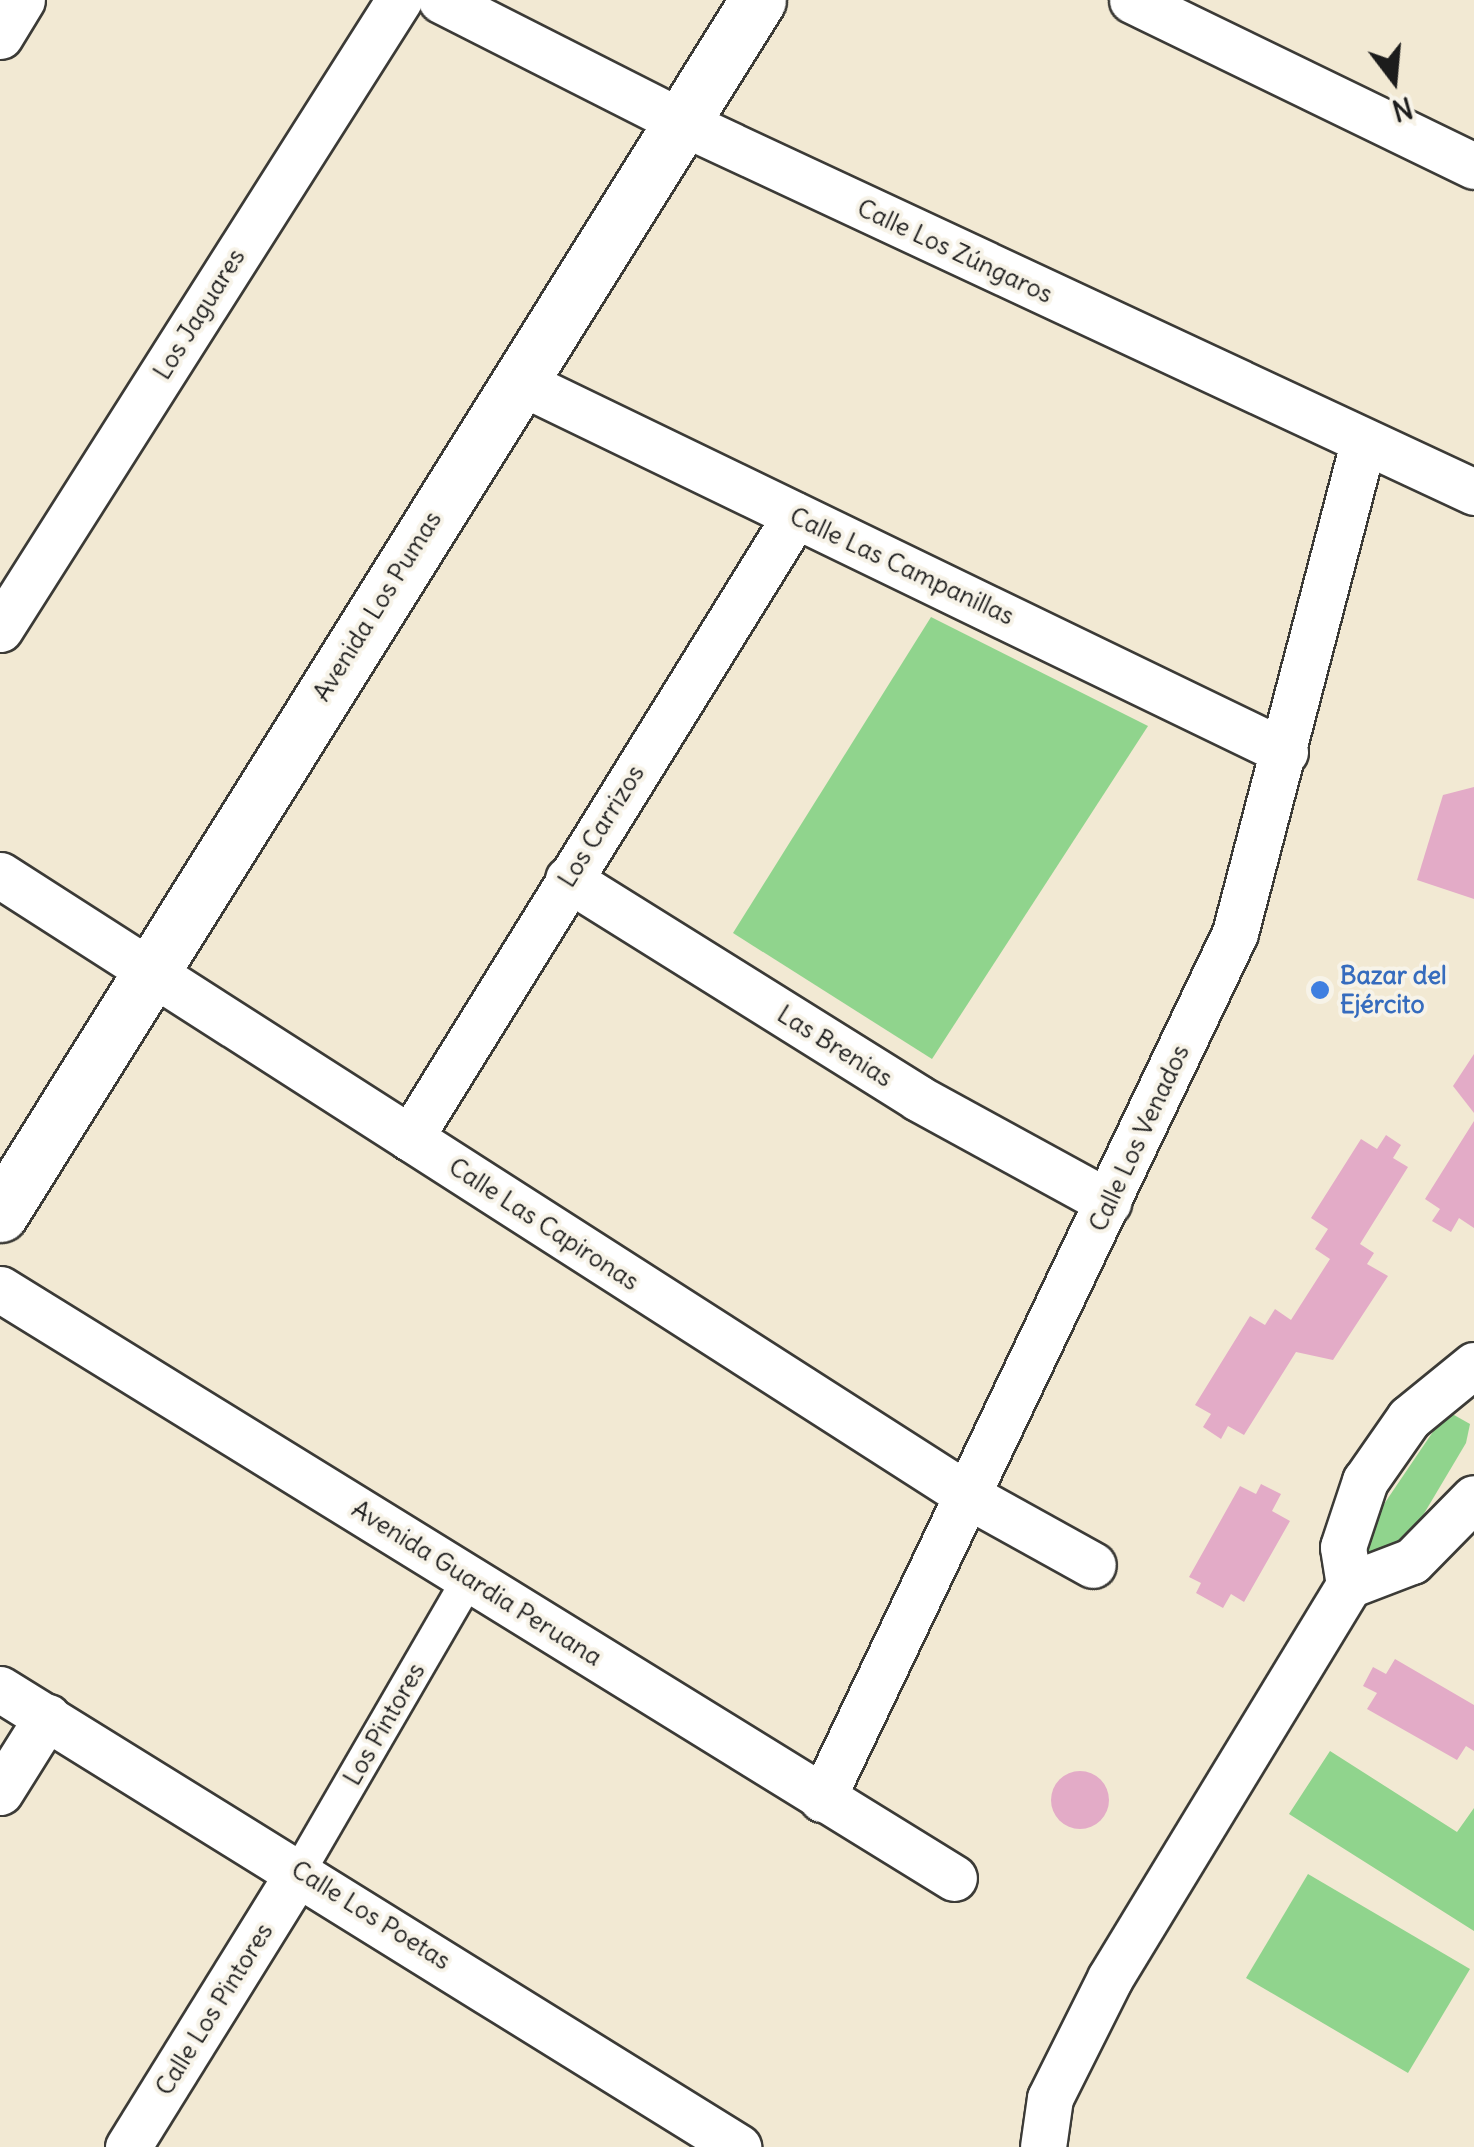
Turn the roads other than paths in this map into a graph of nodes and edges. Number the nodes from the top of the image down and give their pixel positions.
1 (22, 0) edge
2 (399, 0) edge
3 (441, 0) edge
4 (758, 0) edge
5 (1132, 0) edge
6 (0, 36) edge
7 (681, 122) junction
8 (1474, 166) edge
9 (518, 381) junction
10 (1363, 442) junction
11 (1474, 492) edge
12 (795, 516) junction
13 (0, 629) edge
14 (1285, 752) junction
15 (0, 875) edge
16 (568, 879) junction
17 (148, 972) junction
18 (410, 1138) junction
19 (1108, 1202) junction
20 (0, 1214) edge
21 (0, 1288) edge
22 (1474, 1365) edge
23 (972, 1498) junction
24 (1473, 1502) edge
25 (1093, 1566) dead end
26 (469, 1578) junction
27 (1350, 1586) junction
28 (0, 1689) edge
29 (47, 1718) junction
30 (0, 1792) edge
31 (822, 1799) junction
32 (300, 1870) junction
33 (954, 1878) dead end
34 (147, 2140) edge
35 (738, 2147) edge
36 (1043, 2147) edge

1 - 6 street
2 - 13 street, Los Jaguares
3 - 7 street, Calle Los Zúngaros
4 - 7 street, Avenida Los Pumas
5 - 8 street
7 - 9 street, Avenida Los Pumas
7 - 10 street, Calle Los Zúngaros
9 - 12 street, Calle Las Campanillas
9 - 17 street, Avenida Los Pumas
10 - 11 street, Calle Los Zúngaros
10 - 14 street, Calle Los Venados
12 - 14 street, Calle Las Campanillas
12 - 16 street, Los Carrizos
14 - 19 street, Calle Los Venados
15 - 17 street, Calle Las Capironas
16 - 18 street, Los Carrizos
16 - 19 street, Las Brenias
17 - 18 street, Calle Las Capironas
17 - 20 street, Avenida Los Pumas
18 - 23 street, Calle Las Capironas
19 - 23 street, Calle Los Venados
21 - 26 street, Avenida Guardia Peruana
22 - 27 street
23 - 25 street, Calle Las Capironas
23 - 31 street, Calle Los Venados
24 - 27 street
26 - 31 street, Avenida Guardia Peruana
26 - 32 street, Los Pintores
27 - 36 street
28 - 29 street, Calle Los Poetas
29 - 30 street
29 - 32 street, Calle Los Poetas
31 - 33 street, Avenida Guardia Peruana
32 - 34 street, Calle Los Pintores
32 - 35 street, Calle Los Poetas

